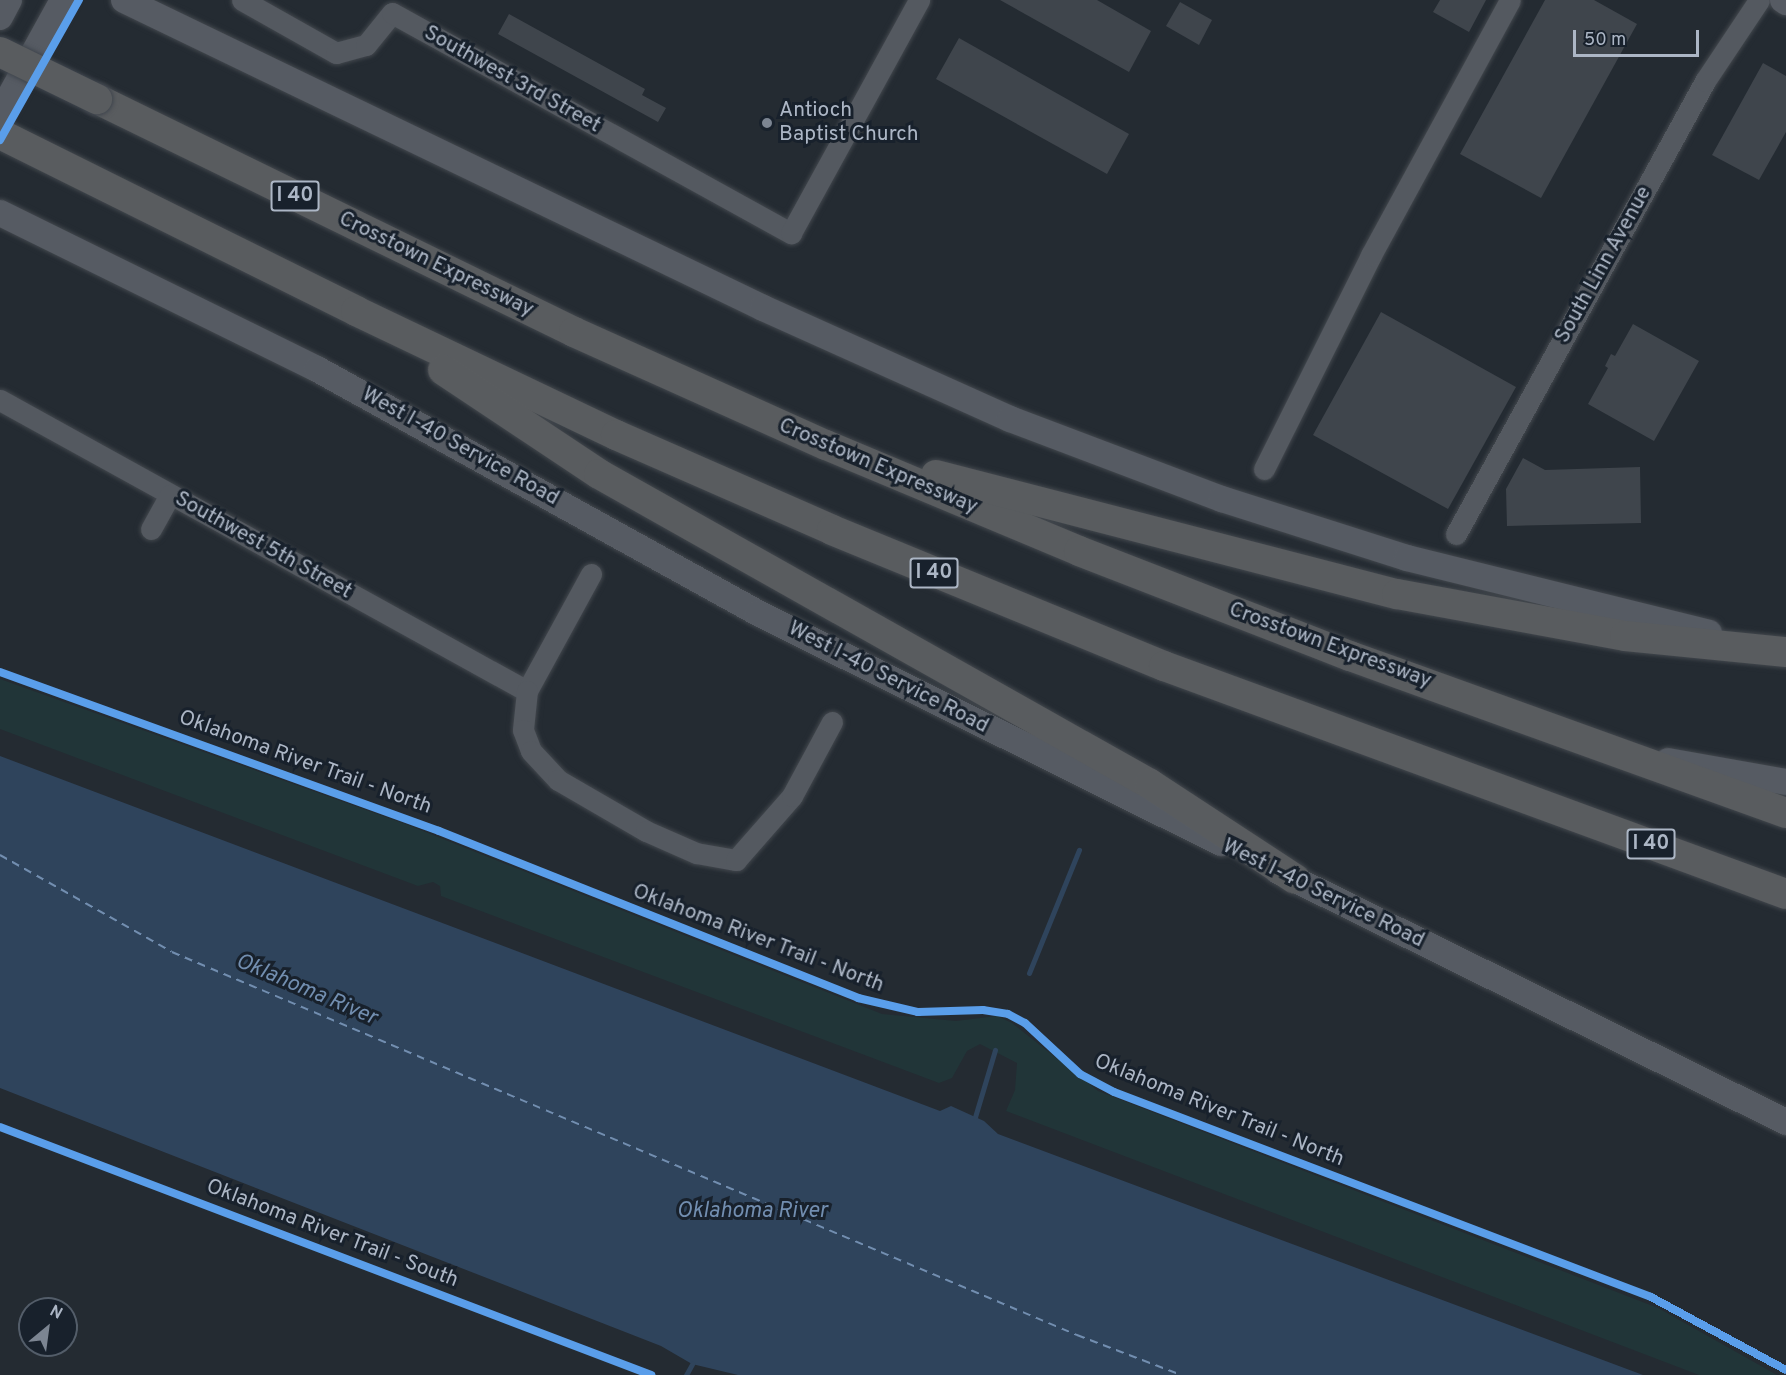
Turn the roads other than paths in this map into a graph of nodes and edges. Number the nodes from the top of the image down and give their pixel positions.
1 (9, 0) edge
2 (63, 0) edge
3 (124, 0) edge
4 (242, 0) edge
5 (919, 0) edge
6 (1510, 0) edge
7 (1759, 0) edge
8 (395, 7) edge
9 (0, 17) edge
10 (0, 52) edge
11 (0, 114) edge
12 (0, 134) edge
13 (0, 213) edge
14 (356, 311) junction
15 (0, 400) edge
16 (826, 445) junction
17 (1263, 469) dead end
18 (170, 495) junction
19 (151, 529) dead end
20 (1455, 534) dead end
21 (591, 574) dead end
22 (1786, 650) edge
23 (527, 691) junction
24 (832, 722) dead end
25 (1625, 753) junction
26 (1786, 782) edge
27 (1786, 813) edge
28 (1295, 879) junction
29 (1783, 894) edge
30 (1786, 1122) edge

1 - 9 main road
2 - 11 main road
3 - 22 main road
4 - 8 street, Southwest 3rd Street
5 - 8 street, Southwest 3rd Street
6 - 17 street
7 - 20 street, South Linn Avenue
10 - 16 highway, Crosstown Expressway / I 40, bridge
12 - 14 highway, I 40
13 - 28 main road, West I-40 Service Road
14 - 28 highway
14 - 29 highway, I 40
15 - 18 street, Southwest 5th Street
16 - 22 highway
16 - 25 highway, Crosstown Expressway / I 40
18 - 19 street
18 - 23 street, Southwest 5th Street
21 - 23 street
23 - 24 street
25 - 26 main road
25 - 27 highway, Crosstown Expressway / I 40
28 - 30 main road, West I-40 Service Road

